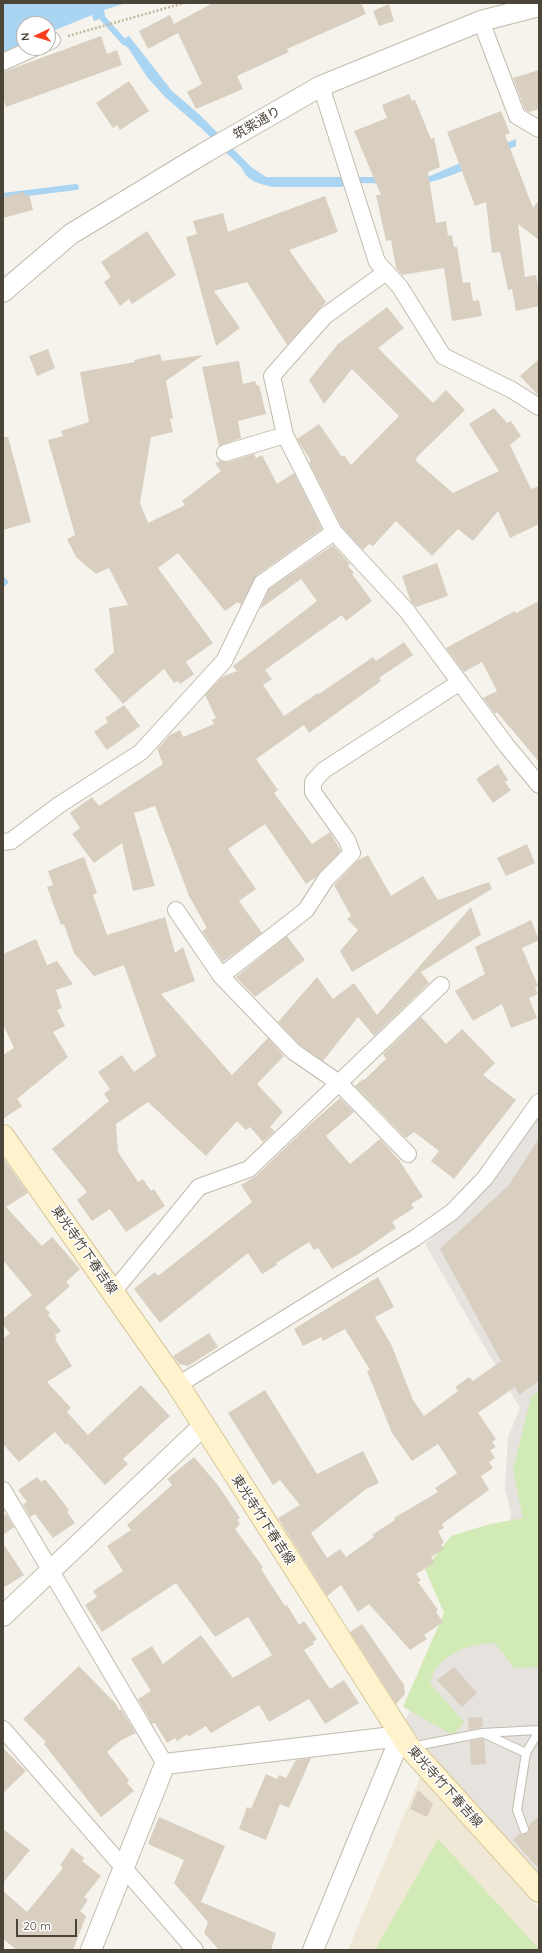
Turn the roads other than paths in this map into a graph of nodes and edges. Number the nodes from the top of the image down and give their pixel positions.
1 (539, 6) edge
2 (481, 21) junction
3 (16, 56) edge
4 (3, 62) edge
5 (321, 86) junction
6 (539, 129) edge
7 (386, 272) junction
8 (3, 292) edge
9 (539, 407) edge
10 (285, 435) junction
11 (225, 453) dead end
12 (334, 532) junction
13 (460, 682) junction
14 (539, 785) edge
15 (3, 842) edge
16 (176, 910) dead end
17 (221, 976) junction
18 (441, 985) dead end
19 (340, 1083) junction
20 (539, 1102) edge
21 (3, 1136) edge
22 (408, 1154) dead end
23 (114, 1292) junction
24 (178, 1385) junction
25 (203, 1426) junction
26 (3, 1490) edge
27 (51, 1569) junction
28 (3, 1616) edge
29 (3, 1729) edge
30 (539, 1730) edge
31 (482, 1733) junction
32 (405, 1742) junction
33 (526, 1753) junction
34 (165, 1764) junction
35 (524, 1829) dead end
36 (124, 1868) junction
37 (539, 1891) edge
38 (91, 1950) edge
39 (195, 1950) edge
40 (313, 1950) edge

1 - 2 street, 筑紫通り
2 - 5 street, 筑紫通り
2 - 6 street
3 - 4 street
5 - 7 street
5 - 8 street, 筑紫通り
7 - 9 street
7 - 10 street
10 - 11 street
10 - 12 street
12 - 13 street
12 - 15 street
13 - 14 street
13 - 17 street
16 - 17 street
17 - 19 street
18 - 19 street
19 - 22 street
19 - 23 street
20 - 24 street
21 - 23 main road, 東光寺竹下春吉線
23 - 24 main road, 東光寺竹下春吉線
24 - 25 main road, 東光寺竹下春吉線
25 - 27 street
25 - 32 main road, 東光寺竹下春吉線
26 - 27 street
27 - 28 street
27 - 34 street
29 - 36 street
30 - 31 lane
30 - 33 lane
31 - 32 lane
31 - 33 lane
32 - 34 street
32 - 37 main road, 東光寺竹下春吉線
32 - 40 street
33 - 35 lane
34 - 36 street
36 - 38 street
36 - 39 street

